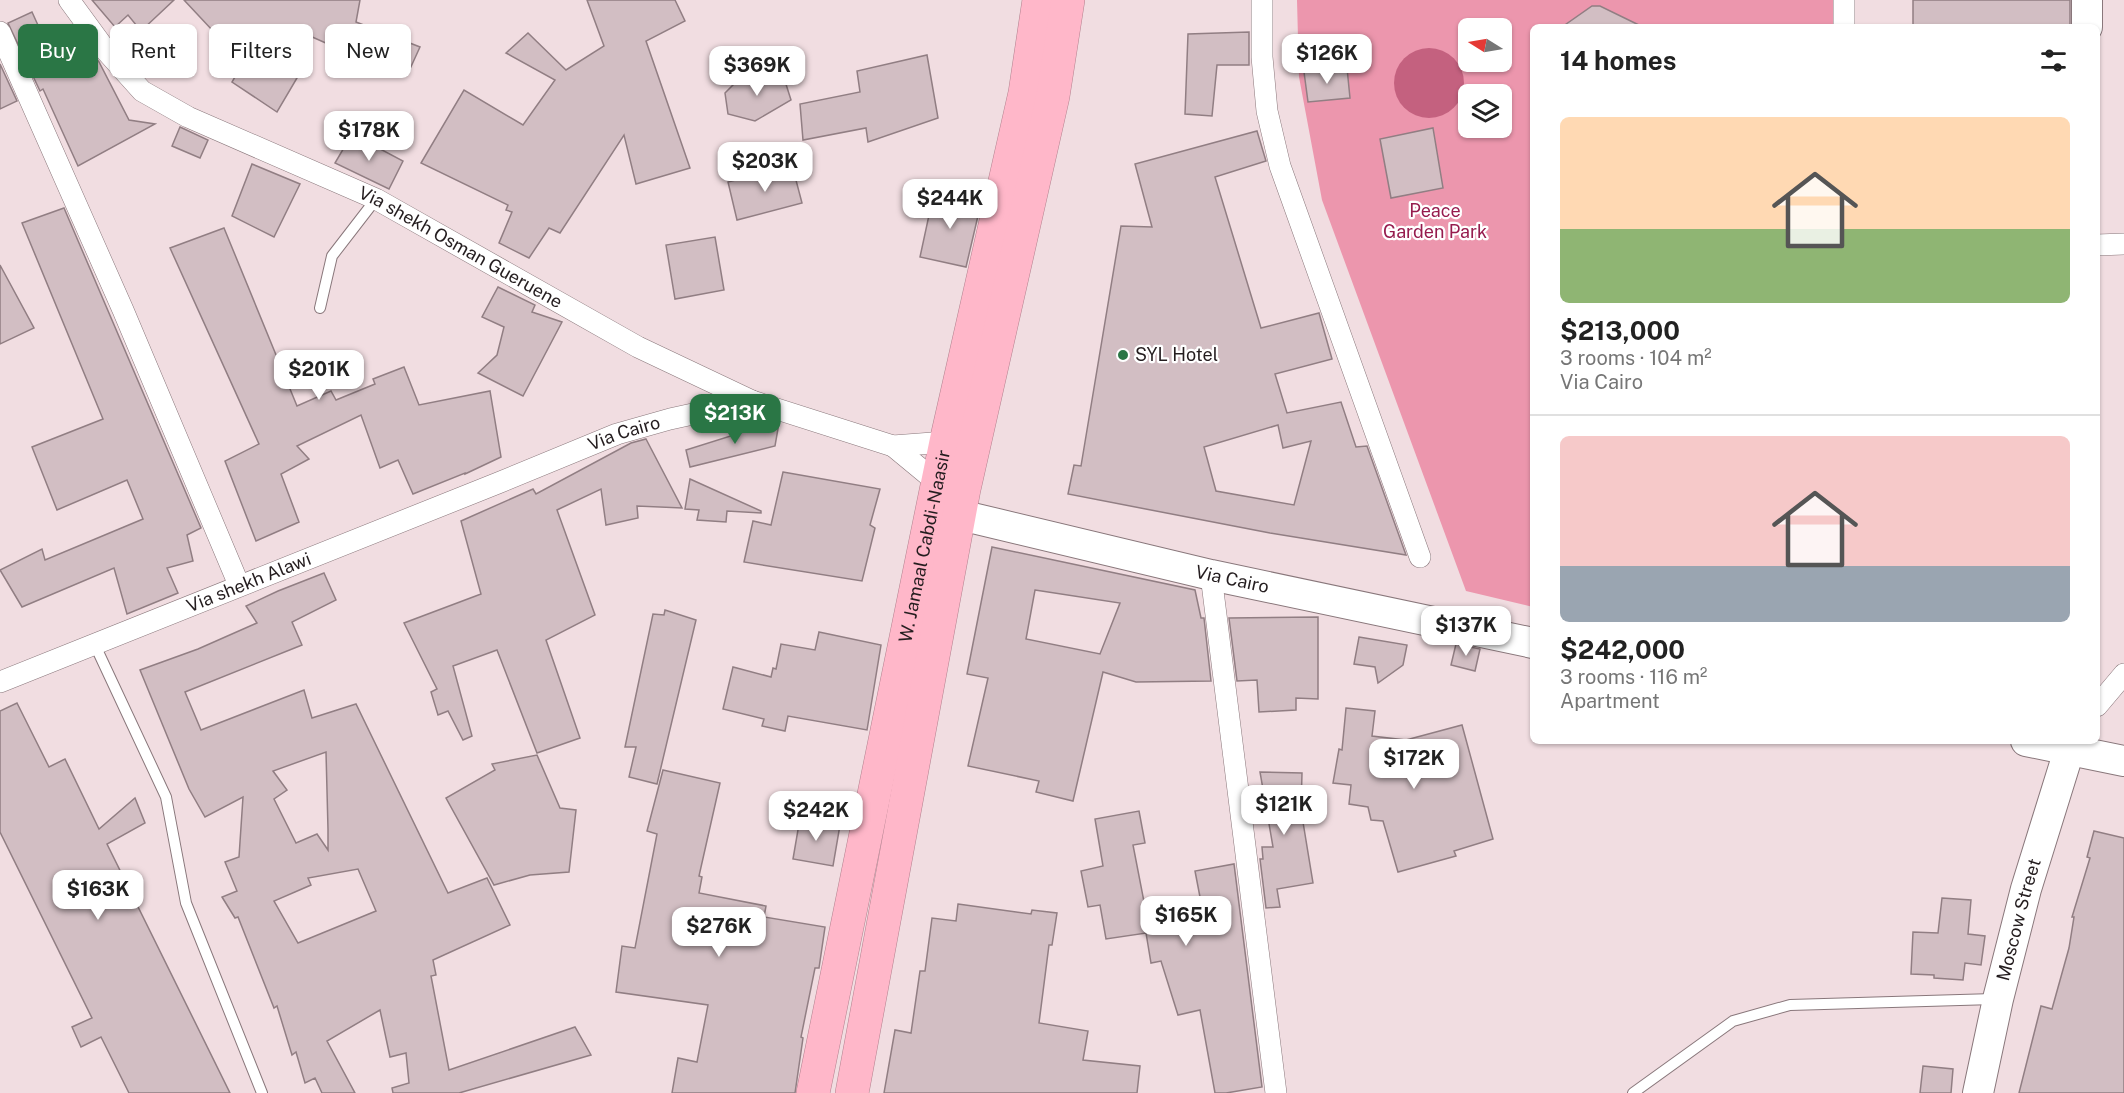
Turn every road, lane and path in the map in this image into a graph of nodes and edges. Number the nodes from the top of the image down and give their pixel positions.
1 (69, 0) edge
2 (1039, 0) edge
3 (1068, 0) edge
4 (1262, 0) edge
5 (1844, 0) edge
6 (2087, 0) edge
7 (1844, 24) edge
8 (2087, 24) edge
9 (0, 32) edge
10 (1039, 94) junction
11 (376, 199) junction
12 (2124, 244) edge
13 (2100, 245) edge
14 (320, 308) dead end
15 (752, 401) junction
16 (893, 446) junction
17 (960, 446) junction
18 (498, 483) joint
19 (949, 499) junction
20 (1420, 557) dead end
21 (1211, 575) junction
22 (239, 585) junction
23 (1530, 642) edge
24 (94, 643) junction
25 (2124, 674) edge
26 (0, 682) edge
27 (2100, 702) edge
28 (2071, 745) edge
29 (2124, 761) edge
30 (1998, 999) junction
31 (262, 1093) edge
32 (813, 1093) edge
33 (852, 1093) edge
34 (1276, 1093) edge
35 (1633, 1093) edge
36 (1978, 1093) edge

1 - 11 street, Via shekh Osman Gueruene
2 - 10 highway, W. Jamaal Cabdi-Naasir
3 - 10 highway, W. Jamaal Cabdi-Naasir
4 - 20 street
5 - 7 street
6 - 8 street
9 - 22 street
10 - 17 highway, W. Jamaal Cabdi-Naasir
11 - 14 lane
11 - 15 street, Via shekh Osman Gueruene
12 - 13 street
15 - 16 street, Via Cairo
15 - 18 street, Via Cairo
16 - 17 street, Via Cairo
16 - 19 street, Via Cairo
17 - 19 highway, W. Jamaal Cabdi-Naasir
18 - 22 street, Via shekh Alawi
19 - 21 street, Via Cairo
19 - 32 highway, W. Jamaal Cabdi-Naasir
19 - 33 highway, W. Jamaal Cabdi-Naasir
21 - 23 street, Via Cairo
21 - 34 street
22 - 24 street, Via shekh Alawi
24 - 26 street, Via shekh Alawi
24 - 31 lane
25 - 27 street
28 - 29 street
28 - 30 street, Moscow Street
30 - 35 lane
30 - 36 street, Moscow Street

